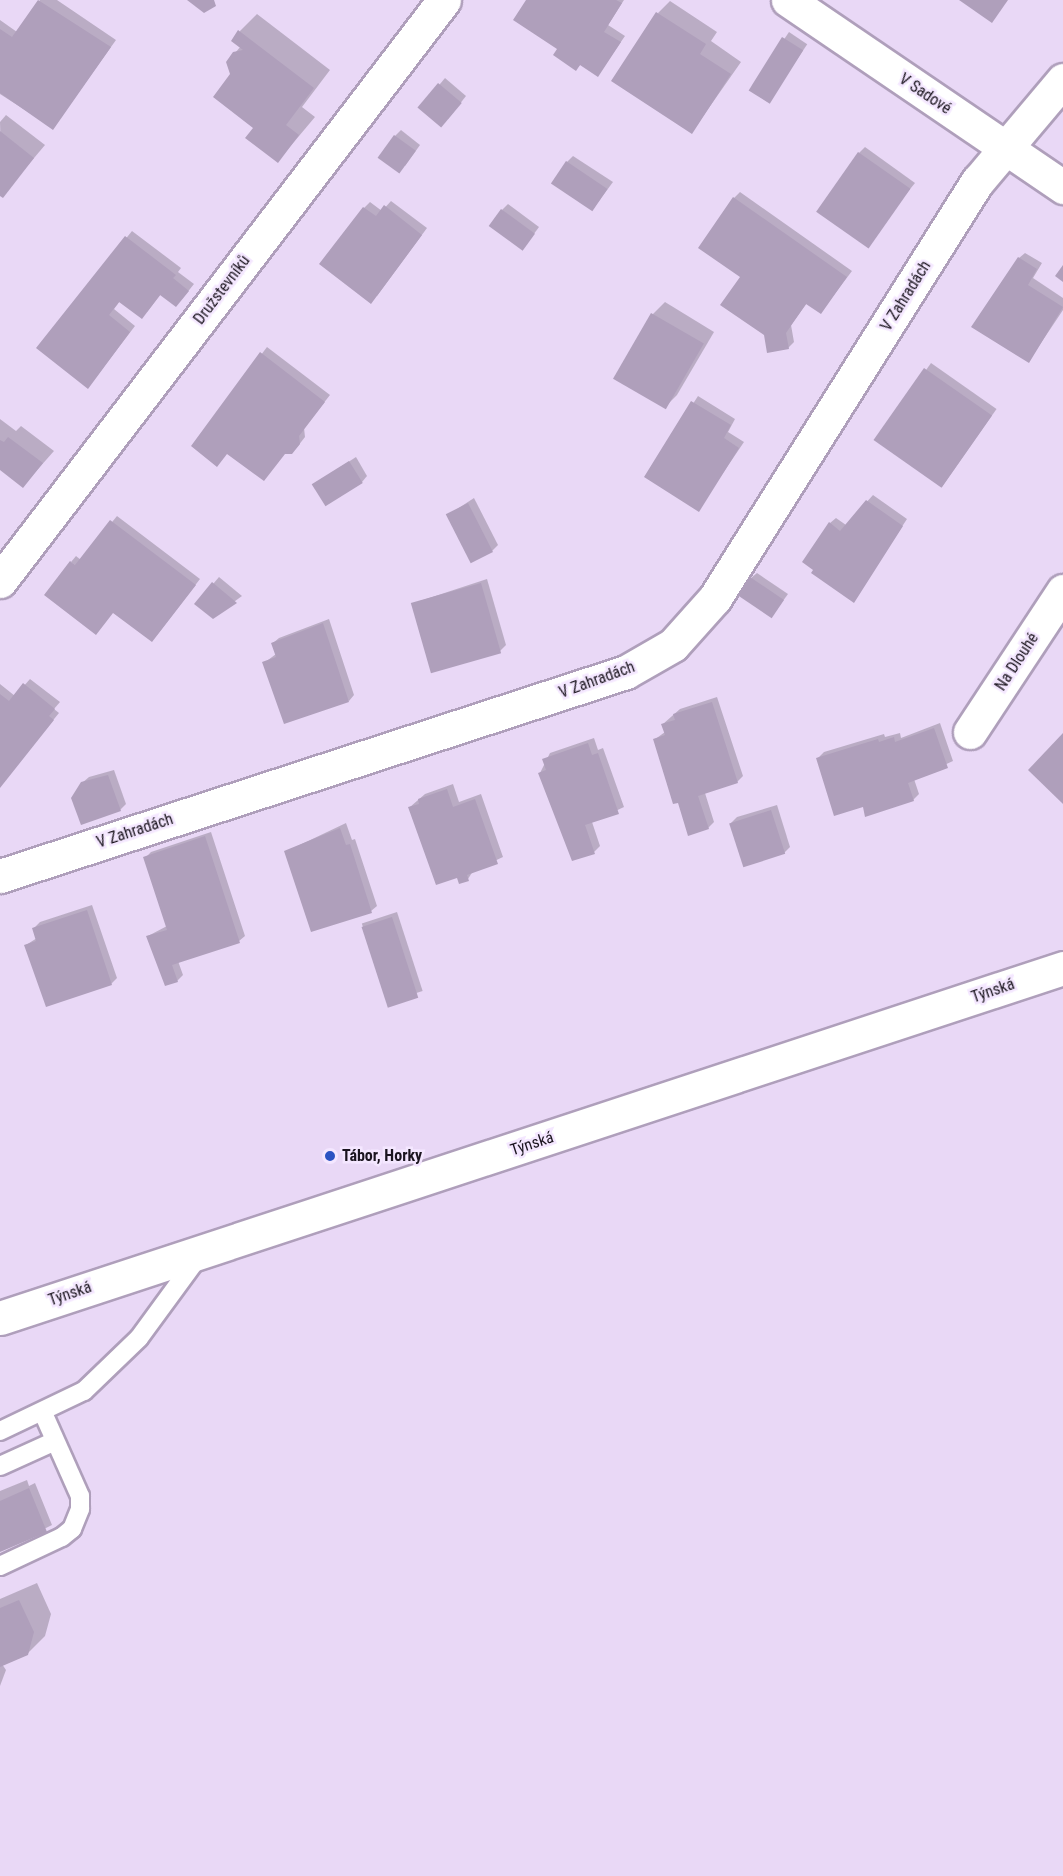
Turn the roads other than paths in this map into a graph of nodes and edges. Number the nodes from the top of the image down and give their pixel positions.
1 (444, 0) edge
2 (788, 0) edge
3 (1063, 80) edge
4 (1007, 149) junction
5 (1063, 187) edge
6 (0, 580) edge
7 (1063, 591) edge
8 (970, 732) dead end
9 (0, 876) edge
10 (1063, 968) edge
11 (203, 1249) junction
12 (0, 1318) edge
13 (43, 1413) junction
14 (0, 1431) edge
15 (55, 1441) junction
16 (0, 1466) edge
17 (0, 1566) edge

1 - 6 street, Družstevníků
2 - 4 street, V Sadové
3 - 4 street, V Zahradách
4 - 5 street, V Sadové
4 - 9 street, V Zahradách
7 - 8 street, Na Dlouhé
10 - 11 street, Týnská
11 - 12 street, Týnská
11 - 13 lane
13 - 14 lane
13 - 15 lane
15 - 16 lane
15 - 17 lane

